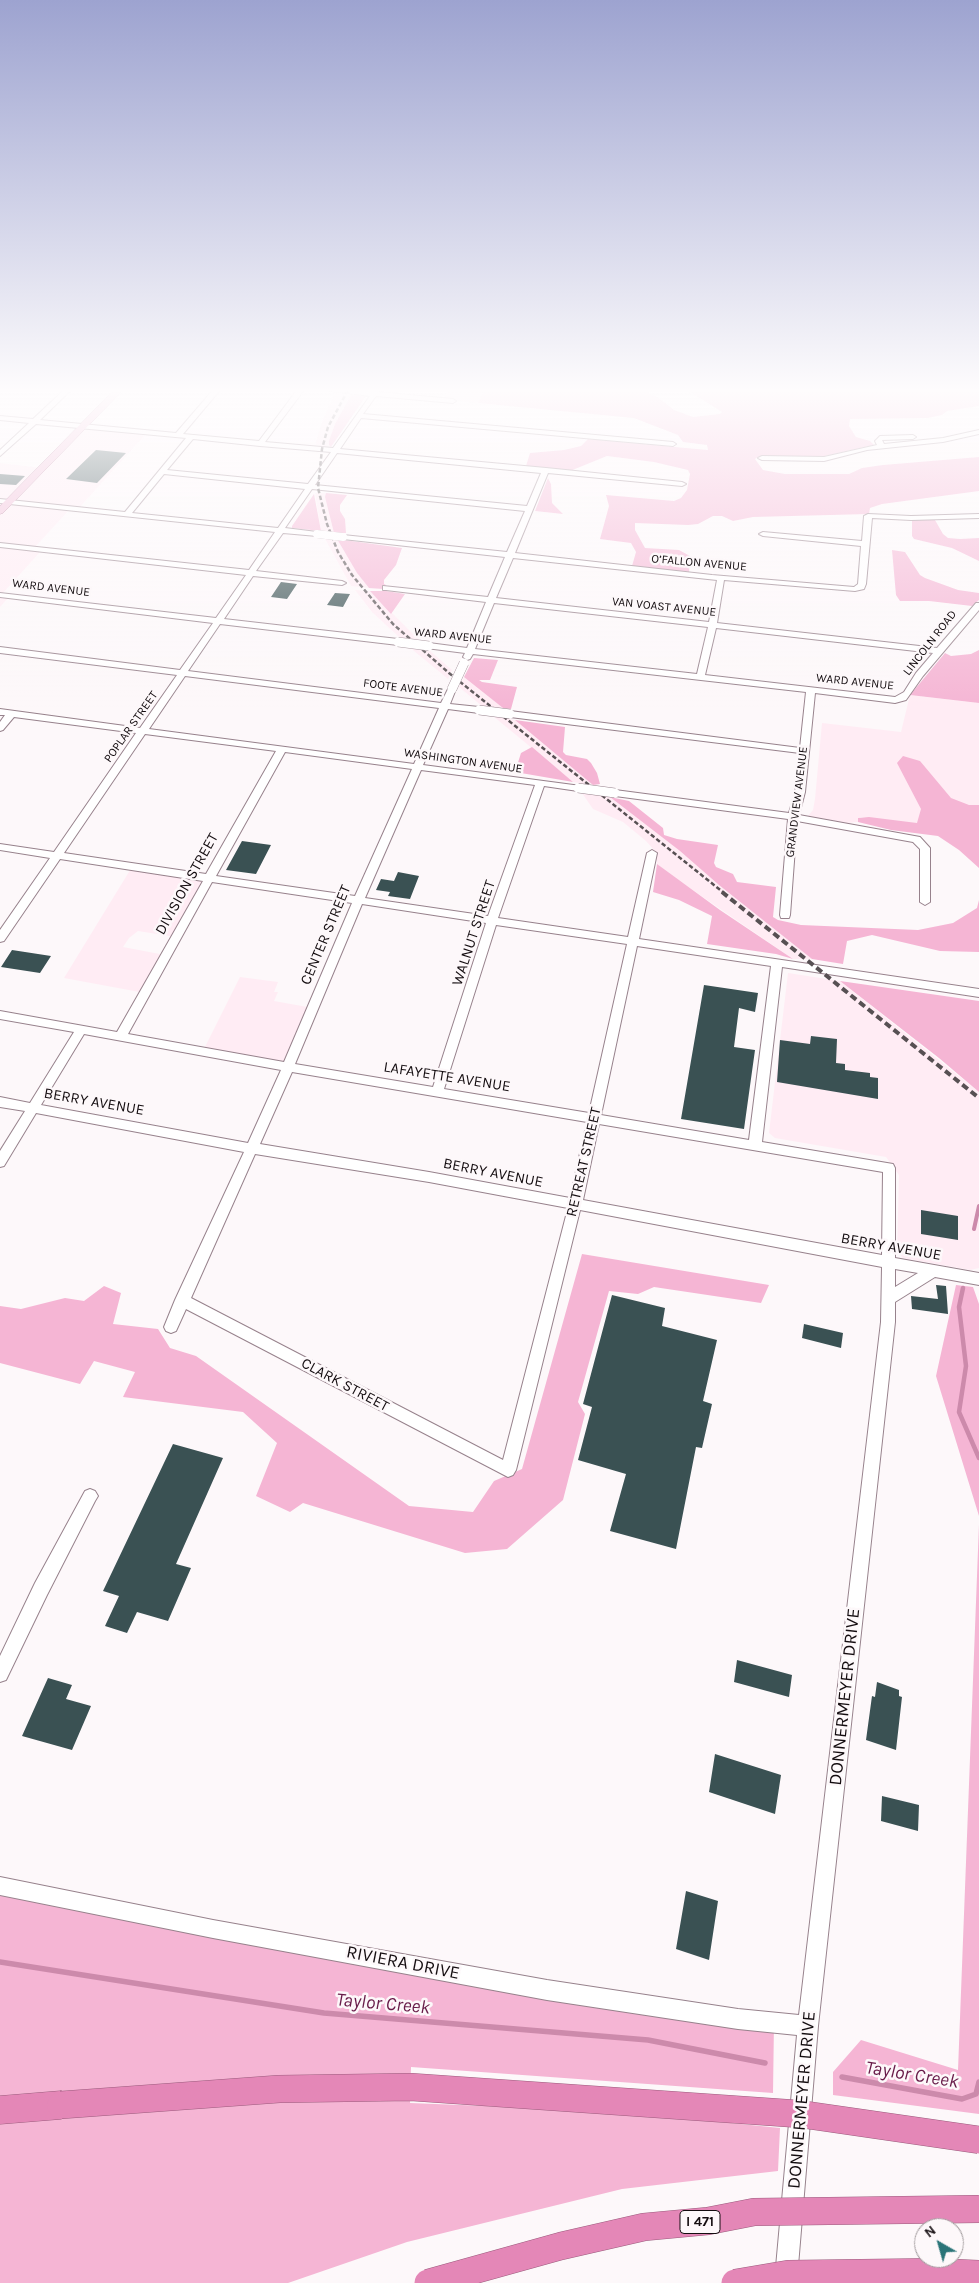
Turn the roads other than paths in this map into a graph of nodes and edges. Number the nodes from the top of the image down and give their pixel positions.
1 (142, 497) edge
2 (304, 497) edge
3 (405, 497) edge
4 (535, 497) edge
5 (4, 501) edge
6 (530, 509) junction
7 (0, 511) edge
8 (128, 513) junction
9 (979, 516) edge
10 (282, 530) junction
11 (763, 534) dead end
12 (865, 544) junction
13 (0, 545) edge
14 (511, 555) junction
15 (252, 574) junction
16 (721, 578) junction
17 (342, 583) dead end
18 (386, 588) dead end
19 (0, 594) edge
20 (491, 600) junction
21 (979, 605) edge
22 (220, 621) junction
23 (713, 625) junction
24 (0, 650) edge
25 (470, 650) junction
26 (940, 651) junction
27 (183, 673) junction
28 (700, 678) junction
29 (811, 690) junction
30 (903, 698) joint
31 (445, 705) junction
32 (0, 712) edge
33 (12, 713) junction
34 (0, 728) edge
35 (144, 730) junction
36 (282, 749) junction
37 (803, 751) junction
38 (418, 767) junction
39 (540, 784) junction
40 (793, 817) junction
41 (0, 847) edge
42 (652, 853) dead end
43 (57, 855) junction
44 (208, 878) junction
45 (358, 901) junction
46 (925, 902) dead end
47 (785, 915) dead end
48 (492, 921) junction
49 (0, 938) edge
50 (632, 942) junction
51 (777, 963) junction
52 (979, 993) edge
53 (0, 1015) edge
54 (81, 1030) junction
55 (121, 1035) junction
56 (288, 1066) junction
57 (438, 1092) junction
58 (0, 1102) edge
59 (33, 1108) junction
60 (594, 1117) junction
61 (755, 1144) junction
62 (251, 1148) junction
63 (0, 1162) edge
64 (889, 1168) joint
65 (575, 1206) junction
66 (889, 1264) junction
67 (933, 1271) junction
68 (979, 1279) edge
69 (888, 1299) junction
70 (182, 1300) junction
71 (171, 1327) dead end
72 (508, 1470) joint
73 (90, 1496) dead end
74 (0, 1674) edge
75 (0, 1886) edge
76 (808, 2026) junction
77 (0, 2110) edge
78 (979, 2140) edge
79 (979, 2209) edge
80 (979, 2274) edge
81 (428, 2283) edge
82 (735, 2283) edge
83 (786, 2283) edge

1 - 8 street
2 - 10 street, POPLAR STREET
3 - 6 street
4 - 6 street, CENTER STREET
5 - 7 main road
5 - 8 street, O’FALLON AVENUE
6 - 14 street, CENTER STREET
8 - 10 street, O’FALLON AVENUE
9 - 12 street
10 - 14 street, O’FALLON AVENUE, bridge
10 - 15 street, POPLAR STREET
11 - 12 street
12 - 16 street, O’FALLON AVENUE
13 - 15 street
14 - 16 street, O’FALLON AVENUE
14 - 20 street, CENTER STREET
15 - 17 street
15 - 22 street, POPLAR STREET
16 - 23 street
18 - 20 street, VAN VOAST AVENUE
19 - 22 street, WARD AVENUE
20 - 23 street, VAN VOAST AVENUE
20 - 25 street, CENTER STREET
21 - 26 street, LINCOLN ROAD
22 - 25 street, WARD AVENUE, bridge
22 - 27 street, POPLAR STREET
23 - 26 street, VAN VOAST AVENUE
23 - 28 street
24 - 27 street, FOOTE AVENUE
25 - 28 street, WARD AVENUE
25 - 31 street, CENTER STREET, bridge
26 - 30 street, LINCOLN ROAD
27 - 31 street, FOOTE AVENUE
27 - 35 street, POPLAR STREET
28 - 29 street, WARD AVENUE
29 - 30 street, WARD AVENUE
29 - 37 street, GRANDVIEW AVENUE
31 - 37 street, FOOTE AVENUE, bridge
31 - 38 street, CENTER STREET
32 - 33 street, WASHINGTON AVENUE
33 - 34 street
33 - 35 street, WASHINGTON AVENUE
35 - 36 street, WASHINGTON AVENUE
35 - 43 street, POPLAR STREET
36 - 38 street, WASHINGTON AVENUE
36 - 44 street, DIVISION STREET
37 - 40 street, GRANDVIEW AVENUE
38 - 39 street, WASHINGTON AVENUE
38 - 45 street, CENTER STREET
39 - 40 street, WASHINGTON AVENUE, bridge
39 - 48 street, WALNUT STREET
40 - 46 street, WASHINGTON AVENUE
40 - 47 street, GRANDVIEW AVENUE
41 - 43 street
42 - 50 street, RETREAT STREET
43 - 44 street
43 - 49 street, POPLAR STREET
44 - 45 street
44 - 55 street, DIVISION STREET
45 - 48 street
45 - 56 street, CENTER STREET
48 - 50 street
48 - 57 street, WALNUT STREET
50 - 51 street
50 - 60 street, RETREAT STREET
51 - 52 street
51 - 61 street
53 - 54 street, LAFAYETTE AVENUE
54 - 55 street, LAFAYETTE AVENUE
54 - 59 street
55 - 56 street, LAFAYETTE AVENUE
56 - 57 street, LAFAYETTE AVENUE
56 - 62 street, CENTER STREET
57 - 60 street, LAFAYETTE AVENUE
58 - 59 street, BERRY AVENUE
59 - 62 street, BERRY AVENUE
59 - 63 street
60 - 61 street, LAFAYETTE AVENUE
60 - 65 street, RETREAT STREET
61 - 64 street, LAFAYETTE AVENUE
62 - 65 street, BERRY AVENUE
62 - 70 street, CENTER STREET
64 - 66 street, DONNERMEYER DRIVE
65 - 66 street, BERRY AVENUE
65 - 72 street, RETREAT STREET
66 - 67 street, BERRY AVENUE
66 - 69 street, DONNERMEYER DRIVE
67 - 68 street, BERRY AVENUE
67 - 69 street
69 - 76 street, DONNERMEYER DRIVE
70 - 71 street, CENTER STREET
70 - 72 street, CLARK STREET
73 - 74 street
75 - 76 street, RIVIERA DRIVE
76 - 83 street, DONNERMEYER DRIVE
77 - 78 highway, bridge
79 - 81 highway, I 471, bridge
80 - 82 highway, bridge

